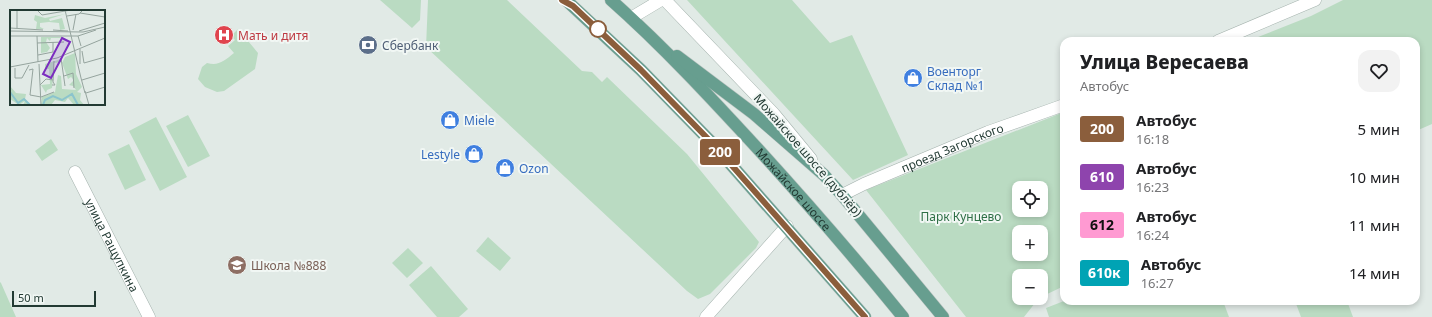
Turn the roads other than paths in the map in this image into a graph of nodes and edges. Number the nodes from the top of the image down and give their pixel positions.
1 (611, 0) edge
2 (661, 0) edge
3 (665, 0) edge
4 (1315, 0) edge
5 (567, 2) edge
6 (631, 18) junction
7 (649, 36) junction
8 (1227, 37) edge
9 (1060, 105) edge
10 (75, 172) dead end
11 (824, 175) junction
12 (842, 195) junction
13 (787, 226) junction
14 (149, 317) edge
15 (706, 317) edge
16 (865, 317) edge
17 (903, 317) edge
18 (943, 317) edge

1 - 6 main road, Можайское шоссе
2 - 6 street
3 - 11 street, Можайское шоссе (дублёр)
4 - 8 street
5 - 13 main road
6 - 7 main road, Можайское шоссе
7 - 11 main road
7 - 17 main road, Можайское шоссе
9 - 12 street, проезд Загорского
10 - 14 street, улица Ращупкина
11 - 12 main road, Можайское шоссе (дублёр)
12 - 18 main road, Можайское шоссе (дублёр)
13 - 15 street
13 - 16 main road

